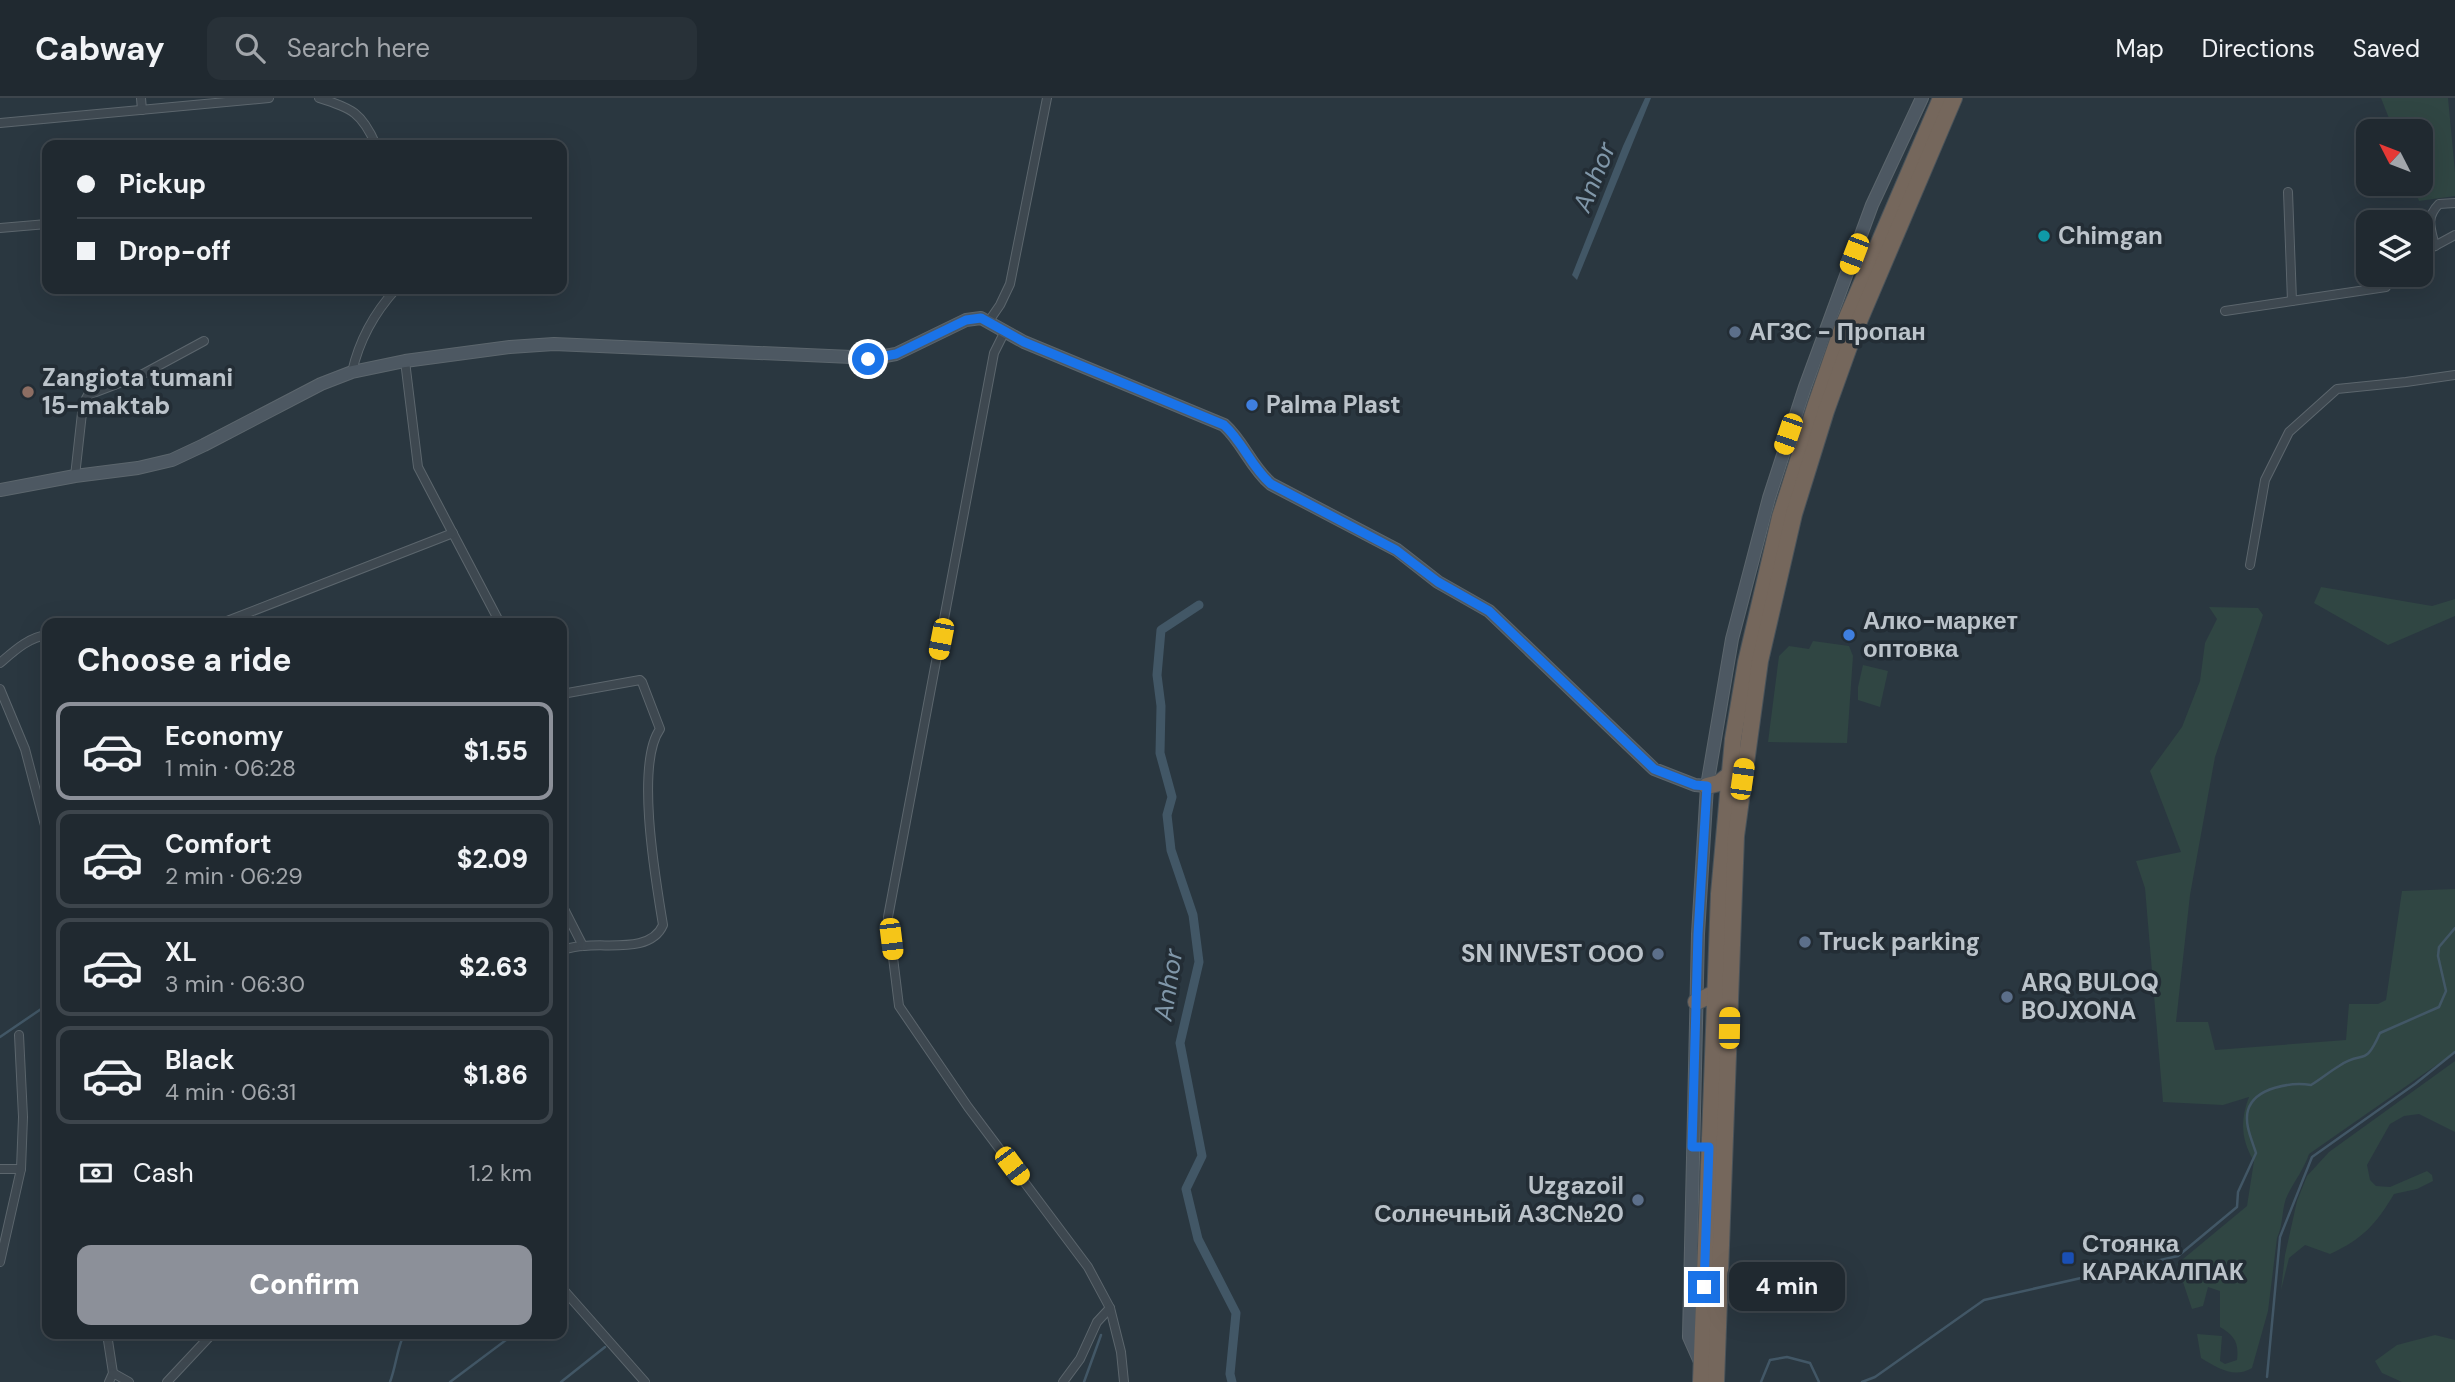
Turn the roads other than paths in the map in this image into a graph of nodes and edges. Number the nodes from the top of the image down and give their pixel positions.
1 (141, 98) edge
2 (269, 98) edge
3 (320, 98) edge
4 (1047, 98) edge
5 (1922, 98) edge
6 (1941, 98) edge
7 (1954, 98) edge
8 (142, 110) junction
9 (0, 123) edge
10 (373, 140) edge
11 (2288, 192) dead end
12 (2455, 203) edge
13 (42, 224) edge
14 (0, 228) edge
15 (2455, 235) edge
16 (2435, 246) joint
17 (2387, 287) edge
18 (392, 294) edge
19 (2292, 301) junction
20 (2225, 311) dead end
21 (989, 321) junction
22 (1005, 331) junction
23 (204, 341) dead end
24 (405, 361) junction
25 (352, 372) junction
26 (2455, 375) edge
27 (75, 476) junction
28 (0, 490) edge
29 (453, 533) junction
30 (2250, 565) dead end
31 (235, 618) edge
32 (497, 618) edge
33 (42, 636) edge
34 (0, 663) edge
35 (0, 689) edge
36 (567, 693) edge
37 (1729, 775) junction
38 (1707, 786) junction
39 (42, 814) edge
40 (567, 915) edge
41 (583, 946) junction
42 (567, 949) edge
43 (1715, 993) junction
44 (1696, 1002) junction
45 (19, 1035) dead end
46 (1692, 1147) junction
47 (1714, 1156) junction
48 (0, 1169) edge
49 (21, 1169) junction
50 (0, 1262) edge
51 (567, 1294) edge
52 (1110, 1308) junction
53 (107, 1339) edge
54 (207, 1339) edge
55 (1702, 1365) junction
56 (111, 1378) edge
57 (129, 1382) edge
58 (167, 1382) edge
59 (645, 1382) edge
60 (1063, 1382) edge
61 (1124, 1382) edge
62 (1701, 1382) edge
63 (1716, 1382) edge

1 - 8 street
2 - 8 street
3 - 10 street
4 - 21 street
5 - 38 street
6 - 37 highway
7 - 47 highway
8 - 9 street
11 - 19 street
12 - 16 street
13 - 14 street
15 - 16 street
17 - 19 street
18 - 25 street
19 - 20 street
21 - 22 street
21 - 24 street
22 - 38 street
22 - 52 street
23 - 27 street
24 - 25 street
24 - 29 street
25 - 27 street
26 - 30 street
27 - 28 street
29 - 31 street
29 - 32 street
33 - 34 street
35 - 39 street
36 - 41 street
37 - 38 highway
37 - 43 highway
38 - 44 street
40 - 41 street
41 - 42 street
43 - 44 highway
43 - 47 highway
44 - 46 street
45 - 49 street
46 - 47 street
46 - 55 street
47 - 55 highway
47 - 63 highway
48 - 49 street
49 - 50 street
51 - 59 street
52 - 60 street
52 - 61 street
53 - 56 street
54 - 58 street
55 - 62 highway
56 - 57 street

